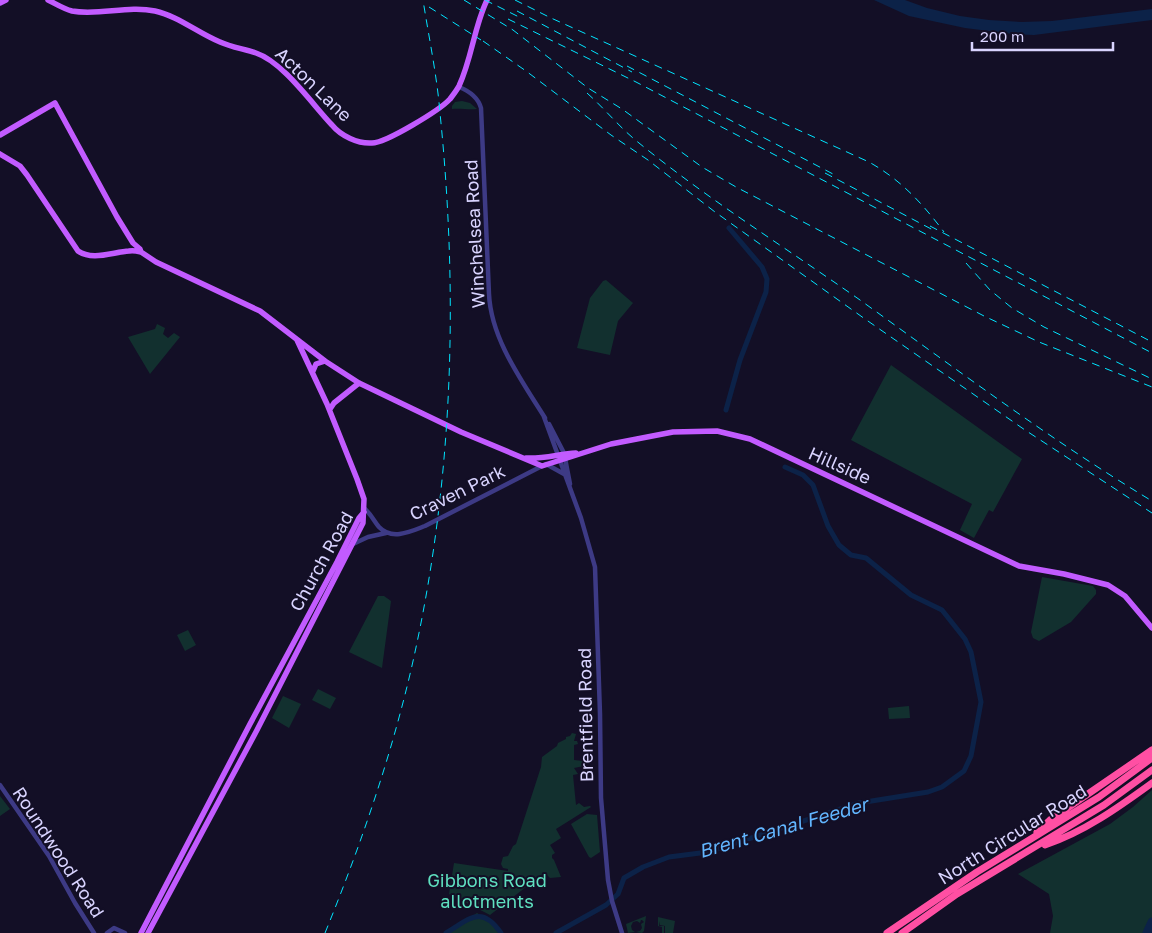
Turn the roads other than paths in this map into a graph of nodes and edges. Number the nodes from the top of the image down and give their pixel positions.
1 (6, 0) edge
2 (48, 0) edge
3 (487, 0) edge
4 (0, 3) edge
5 (458, 86) junction
6 (0, 135) edge
7 (0, 154) edge
8 (133, 243) junction
9 (130, 250) junction
10 (141, 252) junction
11 (297, 340) junction
12 (325, 361) junction
13 (313, 371) junction
14 (350, 378) junction
15 (359, 383) junction
16 (350, 390) junction
17 (326, 401) junction
18 (334, 403) junction
19 (330, 409) junction
20 (521, 457) junction
21 (562, 457) junction
22 (543, 465) junction
23 (564, 474) junction
24 (573, 498) junction
25 (364, 510) junction
26 (386, 532) junction
27 (353, 544) junction
28 (1152, 628) edge
29 (1152, 750) edge
30 (1152, 758) edge
31 (1152, 770) edge
32 (1152, 784) edge
33 (0, 785) edge
34 (1028, 841) junction
35 (1033, 848) junction
36 (94, 933) edge
37 (107, 933) edge
38 (125, 933) edge
39 (141, 933) edge
40 (148, 933) edge
41 (622, 933) edge
42 (887, 933) edge
43 (902, 933) edge

1 - 4 main road
2 - 5 main road, Acton Lane
3 - 5 main road, Acton Lane
5 - 21 street, Winchelsea Road
6 - 8 main road
7 - 9 main road
8 - 9 main road
8 - 10 main road
9 - 10 main road
10 - 11 main road, Craven Park
11 - 12 main road, Craven Park
11 - 13 main road
12 - 13 main road
12 - 14 main road, Craven Park
13 - 17 main road
14 - 15 main road, Craven Park
14 - 16 main road
15 - 16 main road
15 - 20 main road, Craven Park
16 - 18 main road
17 - 18 main road
17 - 19 main road
18 - 19 main road
19 - 25 main road
20 - 21 main road, Craven Park
20 - 22 main road, Craven Park
21 - 22 main road, Craven Park
21 - 23 street, Brentfield Road
21 - 24 street, Brentfield Road
21 - 28 main road, Hillside
22 - 23 street
22 - 26 street, Craven Park
23 - 24 street, Brentfield Road
24 - 41 street, Brentfield Road
25 - 26 street
25 - 27 main road, Church Road
25 - 39 main road, Church Road
26 - 27 street, Craven Park
27 - 40 main road, Church Road
29 - 34 highway
30 - 34 highway, North Circular Road
31 - 35 highway, North Circular Road
32 - 35 highway
33 - 36 street, Roundwood Road
34 - 42 highway, North Circular Road
35 - 43 highway, North Circular Road
37 - 38 street

